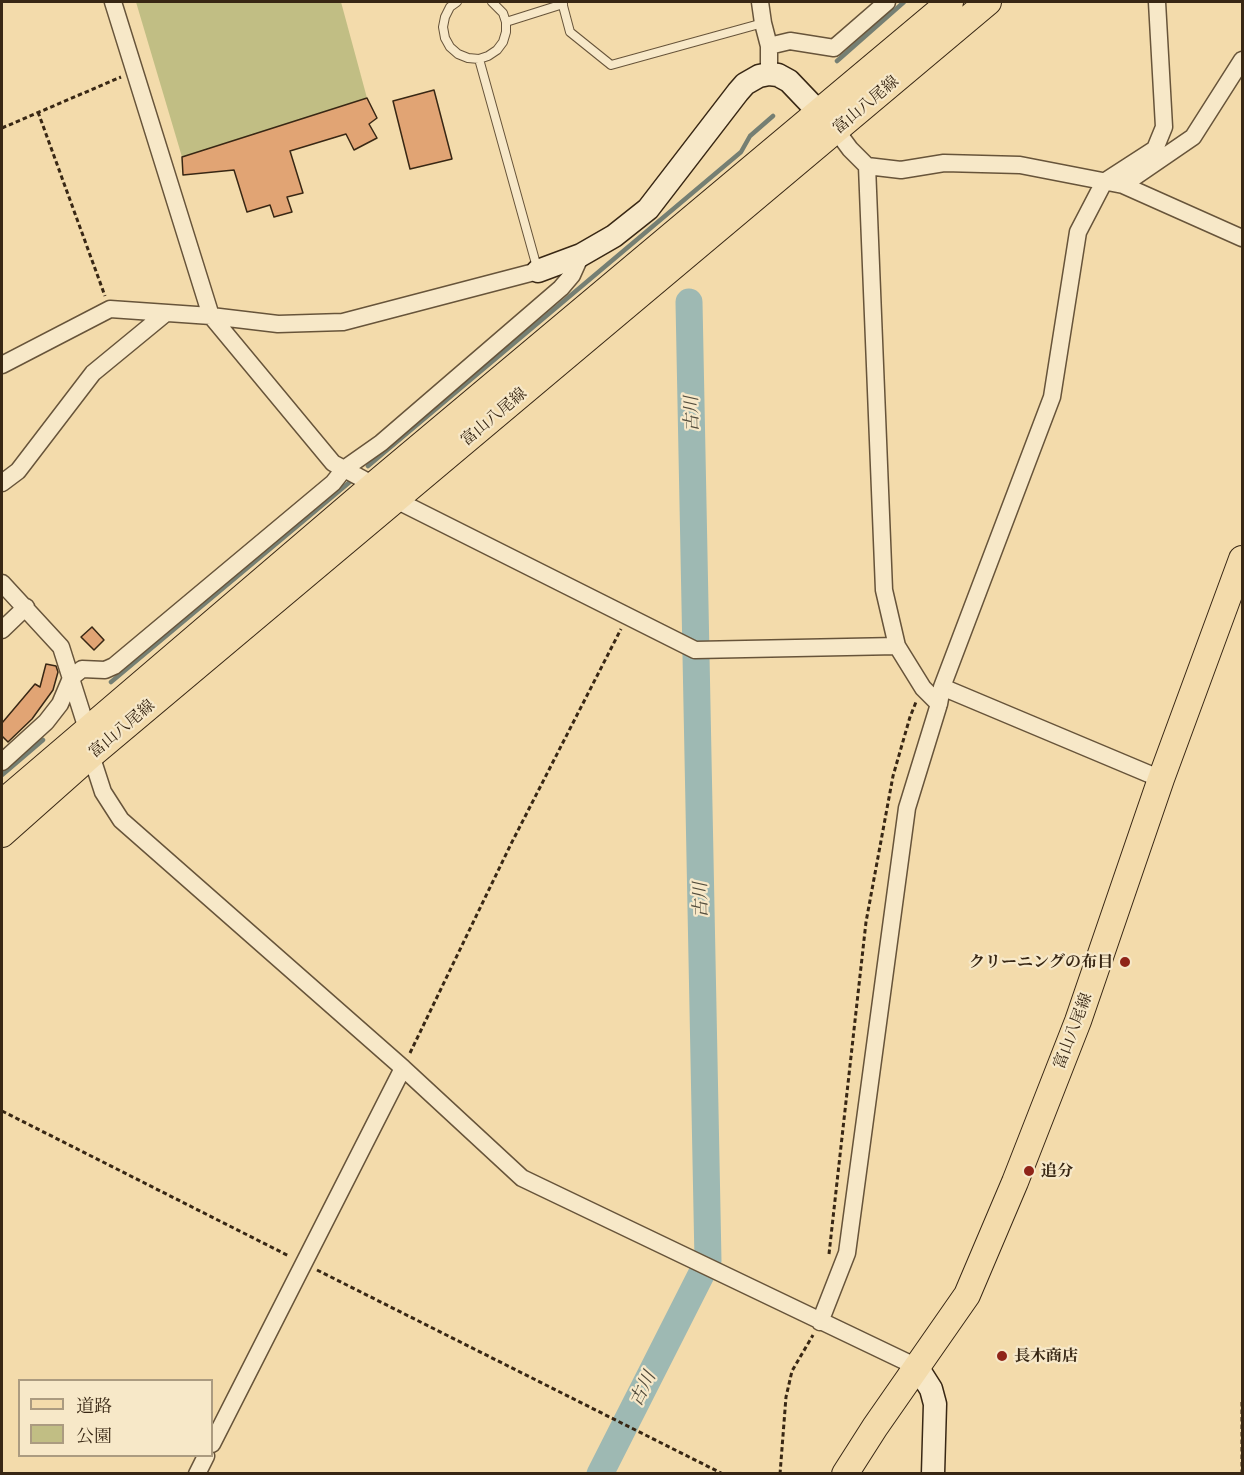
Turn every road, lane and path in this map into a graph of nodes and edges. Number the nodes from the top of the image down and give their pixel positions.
1 (113, 2) edge
2 (457, 2) edge
3 (492, 2) edge
4 (760, 2) edge
5 (887, 2) edge
6 (950, 2) edge
7 (988, 2) edge
8 (1156, 2) edge
9 (563, 3) edge
10 (506, 22) junction
11 (763, 23) junction
12 (769, 46) junction
13 (478, 59) junction
14 (1242, 60) edge
15 (136, 71) junction
16 (769, 74) junction
17 (818, 111) junction
18 (38, 112) junction
19 (2, 128) edge
20 (836, 130) junction
21 (867, 166) junction
22 (1104, 182) junction
23 (1123, 185) junction
24 (1242, 238) edge
25 (581, 255) junction
26 (538, 271) junction
27 (110, 309) junction
28 (166, 313) junction
29 (211, 316) junction
30 (2, 365) edge
31 (344, 469) junction
32 (2, 483) edge
33 (374, 485) junction
34 (396, 500) junction
35 (1242, 559) edge
36 (2, 583) edge
37 (26, 608) junction
38 (627, 617) junction
39 (2, 630) edge
40 (897, 646) junction
41 (71, 678) junction
42 (942, 687) junction
43 (923, 688) junction
44 (939, 704) junction
45 (87, 729) junction
46 (91, 754) junction
47 (2, 762) edge
48 (1161, 779) junction
49 (2, 803) edge
50 (2, 834) edge
51 (403, 1068) junction
52 (2, 1111) edge
53 (828, 1256) dead end
54 (302, 1263) junction
55 (820, 1322) junction
56 (917, 1367) junction
57 (1242, 1401) edge
58 (213, 1442) edge
59 (205, 1457) edge
60 (197, 1473) edge
61 (723, 1473) edge
62 (780, 1473) edge
63 (845, 1473) edge
64 (933, 1473) edge
65 (1242, 1473) edge

1 - 15 street
2 - 13 lane
3 - 10 lane
4 - 11 street
5 - 12 street
6 - 17 main road, 富山八尾線
7 - 20 main road, 富山八尾線
8 - 22 street
9 - 10 lane
9 - 11 lane
10 - 13 lane
11 - 12 street
12 - 16 street
13 - 26 lane
14 - 23 street
15 - 18 path
15 - 29 street
16 - 17 street
16 - 25 street
17 - 20 street
17 - 33 main road, 富山八尾線
18 - 19 path
18 - 27 path
20 - 21 street
20 - 34 main road, 富山八尾線
21 - 22 street
21 - 40 street
22 - 23 street
22 - 42 street
23 - 24 street
25 - 26 street
25 - 31 street
26 - 29 street
27 - 28 street
27 - 30 street
28 - 29 street
28 - 32 street
29 - 31 street
31 - 33 street
31 - 41 street
33 - 34 street
33 - 45 main road, 富山八尾線
34 - 38 street
34 - 46 main road, 富山八尾線
35 - 48 main road, 富山八尾線
36 - 37 street
37 - 39 street
37 - 41 street
38 - 40 street
38 - 51 path
40 - 43 street
41 - 45 street
41 - 47 street
42 - 44 street
42 - 48 street
43 - 44 street
43 - 53 path
44 - 55 street
45 - 46 street
45 - 49 main road, 富山八尾線
46 - 50 main road, 富山八尾線
46 - 51 street
48 - 56 main road, 富山八尾線
51 - 54 street
51 - 55 street
52 - 54 path
54 - 58 street
54 - 61 path
55 - 56 street
55 - 62 path
56 - 63 main road, 富山八尾線
56 - 64 street
57 - 65 path
59 - 60 street

